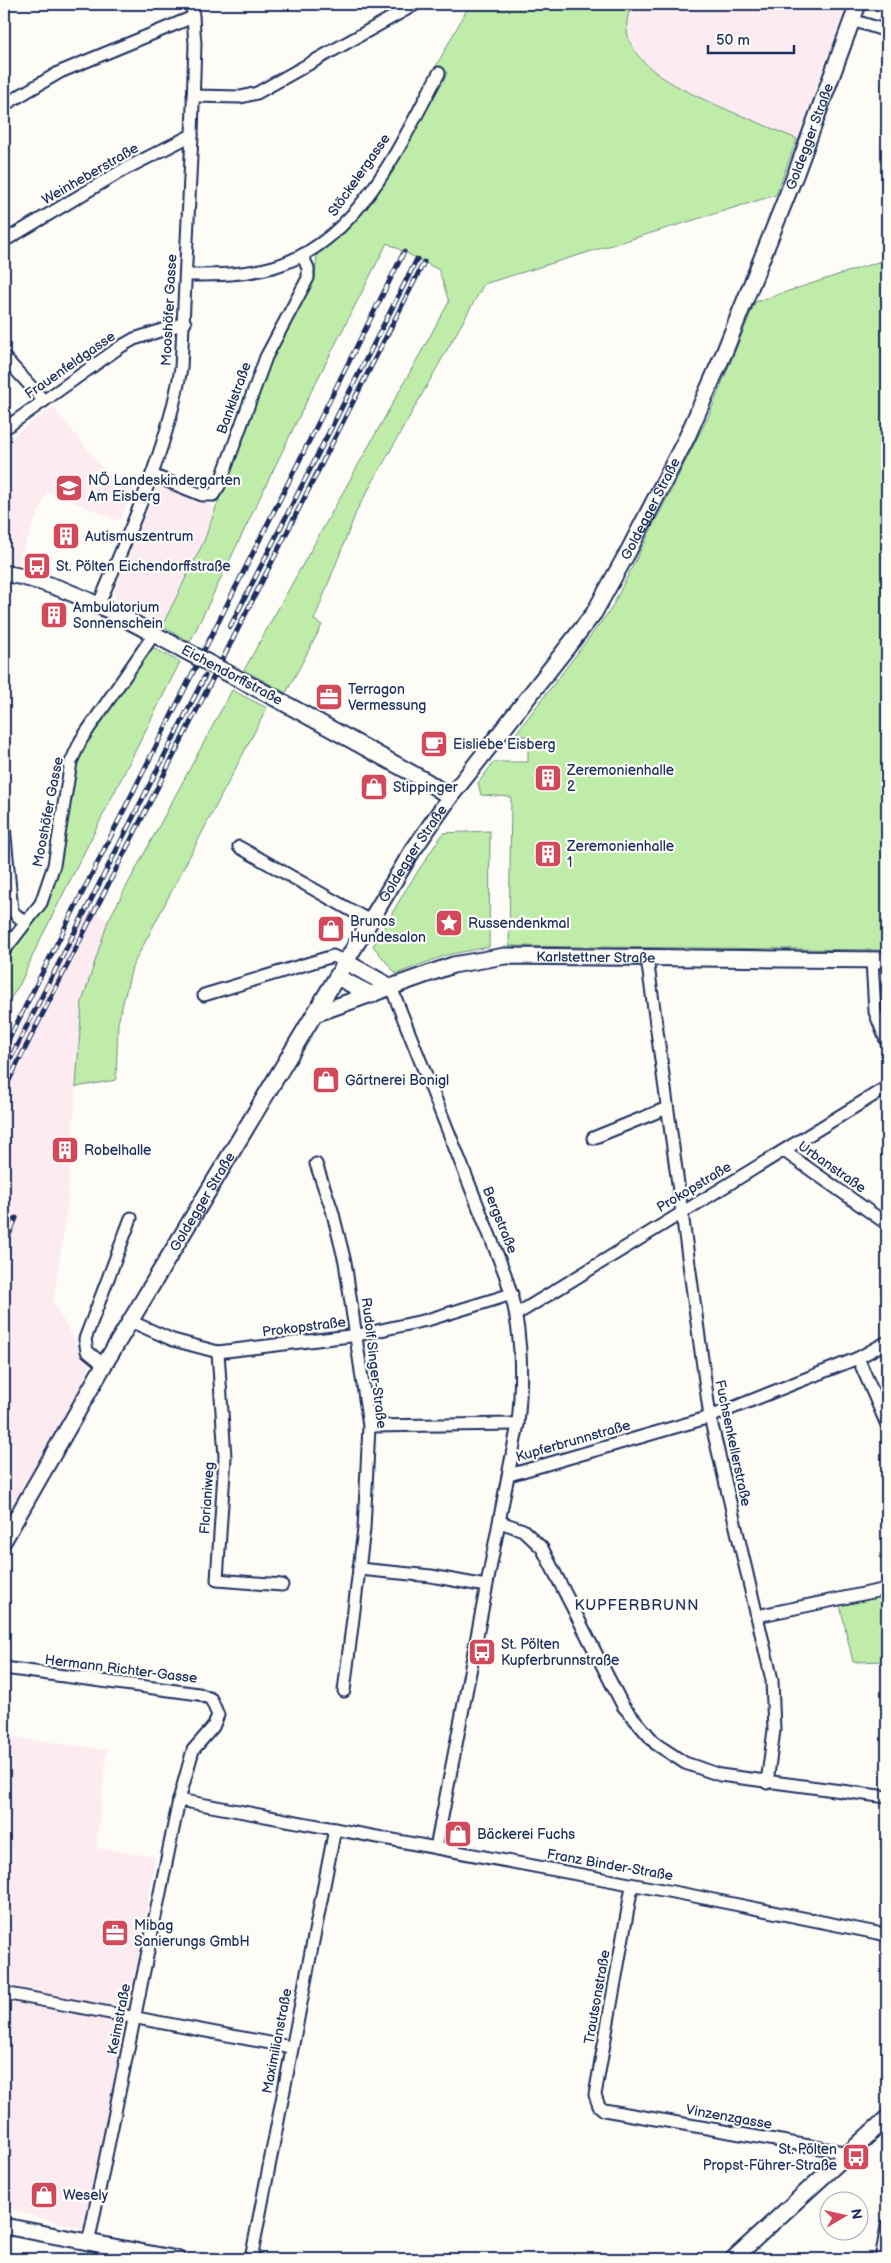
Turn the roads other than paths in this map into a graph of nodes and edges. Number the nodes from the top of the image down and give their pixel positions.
1 (192, 4) edge
2 (416, 4) edge
3 (858, 4) edge
4 (193, 17) junction
5 (852, 20) junction
6 (887, 31) edge
7 (439, 73) dead end
8 (193, 96) junction
9 (4, 105) edge
10 (192, 135) junction
11 (4, 241) edge
12 (302, 256) junction
13 (187, 276) junction
14 (185, 323) junction
15 (4, 357) edge
16 (44, 400) junction
17 (4, 429) edge
18 (152, 475) junction
19 (4, 573) edge
20 (99, 604) junction
21 (159, 636) junction
22 (450, 797) junction
23 (4, 826) edge
24 (239, 847) dead end
25 (8, 911) edge
26 (370, 921) junction
27 (24, 922) junction
28 (4, 951) edge
29 (647, 958) junction
30 (872, 960) junction
31 (887, 960) edge
32 (346, 962) junction
33 (337, 977) junction
34 (391, 987) junction
35 (204, 995) dead end
36 (372, 995) junction
37 (315, 1014) junction
38 (887, 1042) edge
39 (887, 1087) edge
40 (667, 1108) junction
41 (593, 1138) dead end
42 (784, 1151) junction
43 (316, 1164) dead end
44 (681, 1212) junction
45 (131, 1218) dead end
46 (887, 1224) edge
47 (512, 1294) junction
48 (517, 1314) junction
49 (130, 1321) junction
50 (358, 1335) junction
51 (887, 1342) edge
52 (218, 1352) junction
53 (858, 1358) junction
54 (104, 1365) junction
55 (710, 1417) junction
56 (518, 1424) junction
57 (887, 1425) edge
58 (369, 1426) junction
59 (509, 1475) junction
60 (500, 1522) junction
61 (4, 1540) edge
62 (359, 1569) junction
63 (282, 1585) dead end
64 (486, 1586) junction
65 (887, 1589) edge
66 (757, 1616) junction
67 (4, 1668) edge
68 (344, 1692) dead end
69 (767, 1783) junction
70 (887, 1797) edge
71 (179, 1800) junction
72 (335, 1829) junction
73 (436, 1848) junction
74 (632, 1886) junction
75 (887, 1935) edge
76 (4, 1993) edge
77 (135, 2018) junction
78 (291, 2047) junction
79 (604, 2110) joint
80 (887, 2118) edge
81 (849, 2153) junction
82 (4, 2226) edge
83 (887, 2226) edge
84 (88, 2244) junction
85 (178, 2259) edge
86 (251, 2259) edge
87 (733, 2259) edge
88 (881, 2259) edge

1 - 4 street, Mooshöfer Gasse
2 - 8 street
3 - 5 street, Goldegger Straße
4 - 8 street, Mooshöfer Gasse
4 - 9 street
5 - 6 street
5 - 22 street, Goldegger Straße
7 - 12 street, Stöckelergasse
8 - 10 street, Mooshöfer Gasse
10 - 11 street, Weinheberstraße
10 - 13 street, Mooshöfer Gasse
12 - 13 street, Stöckelergasse
12 - 18 street, Banklstraße
13 - 14 street, Mooshöfer Gasse
14 - 16 street, Frauenfeldgasse
14 - 18 street, Mooshöfer Gasse
15 - 16 street
16 - 17 street, Frauenfeldgasse
18 - 20 street, Mooshöfer Gasse
19 - 20 street, Eichendorffstraße
20 - 21 street, Eichendorffstraße
21 - 22 street, Eichendorffstraße, bridge
21 - 27 street, Mooshöfer Gasse
22 - 26 street, Goldegger Straße
23 - 25 street
24 - 26 street
25 - 27 street
26 - 32 street, Goldegger Straße
27 - 28 street, Mooshöfer Gasse
29 - 30 street, Karlstettner Straße
29 - 34 street, Karlstettner Straße
29 - 40 street, Fuchsenkellerstraße
30 - 31 street, Karlstettner Straße
30 - 38 street
32 - 33 street, Goldegger Straße
32 - 34 street
32 - 35 street
33 - 36 street
33 - 37 street, Goldegger Straße
34 - 36 street, Karlstettner Straße
34 - 47 street, Bergstraße
36 - 37 street, Karlstettner Straße
37 - 49 street, Goldegger Straße
39 - 42 street, Prokopstraße
40 - 41 street
40 - 44 street, Fuchsenkellerstraße
42 - 44 street, Prokopstraße
42 - 46 street, Urbanstraße
43 - 50 street, Rudolf Singer-Straße
44 - 48 street, Prokopstraße
44 - 55 street, Fuchsenkellerstraße
45 - 54 street
47 - 48 street, Bergstraße
47 - 50 street, Prokopstraße
48 - 56 street, Bergstraße
49 - 52 street, Prokopstraße
49 - 54 street, Goldegger Straße
50 - 52 street, Prokopstraße
50 - 58 street, Rudolf Singer-Straße
51 - 53 street, Kupferbrunnstraße
52 - 63 street, Florianiweg
53 - 55 street, Kupferbrunnstraße
53 - 57 street
54 - 61 street, Goldegger Straße
55 - 59 street, Kupferbrunnstraße
55 - 66 street, Fuchsenkellerstraße
56 - 58 street
56 - 59 street, Bergstraße
58 - 62 street, Rudolf Singer-Straße
59 - 60 street, Kupferbrunnstraße
60 - 64 street, Kupferbrunnstraße
60 - 69 street
62 - 64 street
62 - 68 street, Rudolf Singer-Straße
64 - 73 street, Kupferbrunnstraße
65 - 66 street
66 - 69 street, Fuchsenkellerstraße
67 - 71 street, Hermann Richter-Gasse
69 - 70 street
71 - 72 street, Franz Binder-Straße
71 - 77 street, Keimstraße
72 - 73 street, Franz Binder-Straße
72 - 78 street, Maximilianstraße
73 - 74 street, Franz Binder-Straße
74 - 75 street, Franz Binder-Straße
74 - 79 street, Trautsonstraße
76 - 77 street
77 - 78 street
77 - 84 street, Keimstraße
78 - 86 street, Maximilianstraße
79 - 81 street, Vinzenzgasse
80 - 81 street
81 - 87 street
82 - 84 street
83 - 88 street
84 - 85 street

